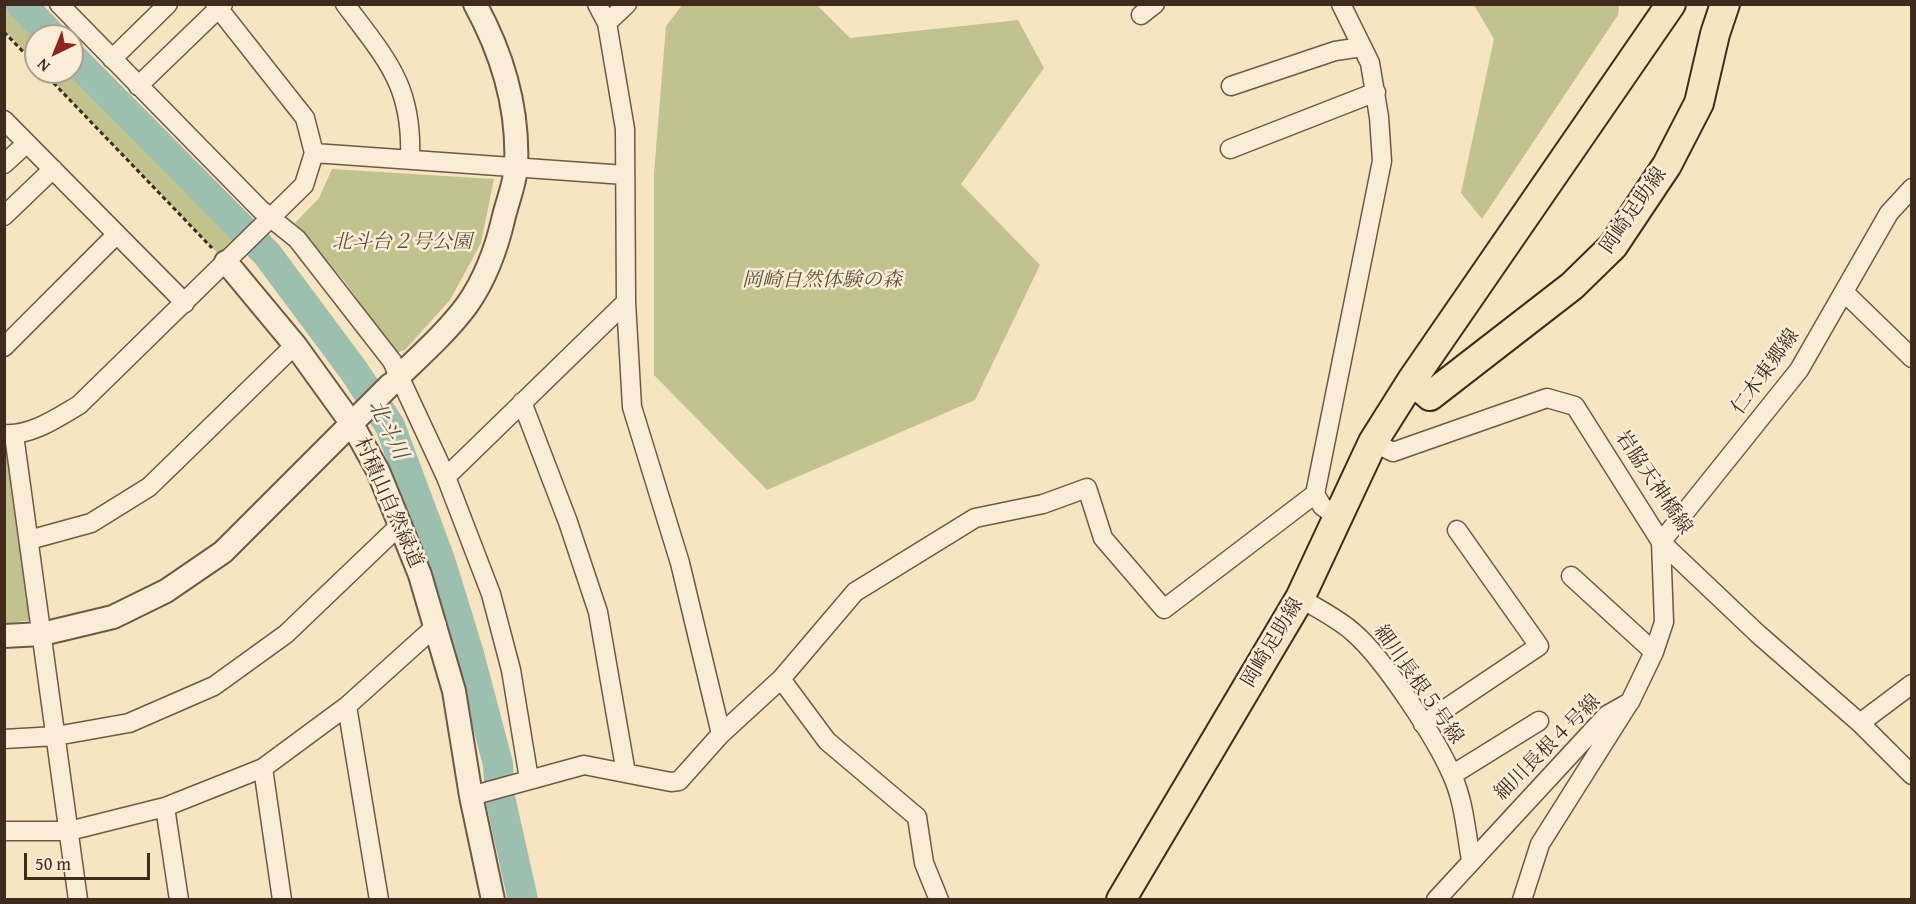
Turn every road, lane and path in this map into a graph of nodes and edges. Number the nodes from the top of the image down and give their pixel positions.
1 (59, 4) edge
2 (168, 4) edge
3 (345, 4) edge
4 (475, 4) edge
5 (597, 4) edge
6 (627, 4) edge
7 (1341, 4) edge
8 (1671, 4) edge
9 (1725, 4) edge
10 (218, 6) edge
11 (607, 23) junction
12 (4, 32) edge
13 (1362, 47) junction
14 (24, 53) edge
15 (112, 59) junction
16 (55, 84) edge
17 (138, 86) junction
18 (1231, 86) dead end
19 (1376, 92) junction
20 (4, 120) edge
21 (27, 142) junction
22 (1230, 149) dead end
23 (314, 153) junction
24 (410, 159) junction
25 (4, 164) edge
26 (52, 168) junction
27 (516, 169) junction
28 (626, 175) junction
29 (1911, 188) edge
30 (4, 216) edge
31 (267, 221) junction
32 (117, 234) junction
33 (230, 258) junction
34 (1844, 292) junction
35 (626, 302) junction
36 (185, 303) junction
37 (295, 345) junction
38 (4, 347) edge
39 (1911, 358) edge
40 (1412, 380) junction
41 (394, 381) junction
42 (522, 402) junction
43 (356, 420) junction
44 (9, 434) edge
45 (1373, 442) junction
46 (446, 477) junction
47 (1315, 494) junction
48 (1337, 517) junction
49 (400, 525) junction
50 (1457, 530) dead end
51 (29, 540) junction
52 (1661, 542) junction
53 (1571, 576) dead end
54 (1300, 598) junction
55 (437, 626) junction
56 (42, 634) junction
57 (4, 636) edge
58 (1654, 652) junction
59 (781, 680) junction
60 (1911, 684) edge
61 (1630, 702) junction
62 (347, 706) junction
63 (1539, 721) dead end
64 (1860, 723) junction
65 (1423, 724) junction
66 (721, 734) junction
67 (56, 736) junction
68 (4, 739) edge
69 (263, 768) junction
70 (626, 773) junction
71 (1452, 775) junction
72 (1911, 775) edge
73 (523, 781) junction
74 (476, 794) junction
75 (165, 807) junction
76 (4, 831) edge
77 (69, 831) junction
78 (1471, 860) junction
79 (78, 900) edge
80 (179, 900) edge
81 (282, 900) edge
82 (379, 900) edge
83 (493, 900) edge
84 (939, 900) edge
85 (1121, 900) edge
86 (1436, 900) edge
87 (1522, 900) edge

1 - 15 street
2 - 15 street
3 - 24 street
4 - 27 street
5 - 11 street
6 - 11 street
7 - 13 street
8 - 40 main road, 岡崎足助線
9 - 40 main road, 岡崎足助線
10 - 17 street
10 - 23 street
11 - 28 street
12 - 14 path
13 - 18 street
13 - 19 street
15 - 17 street
16 - 33 path
17 - 31 street
19 - 22 street
19 - 47 street
20 - 21 street
21 - 25 street
21 - 26 street
23 - 24 street
23 - 31 street
24 - 27 street
26 - 30 street
26 - 32 street
27 - 28 street
27 - 41 street
28 - 35 street
29 - 34 street, 仁木東郷線
31 - 33 street
31 - 41 street
32 - 36 street
32 - 38 street
33 - 36 street
33 - 37 street, 村積山自然緑道
34 - 39 street
34 - 52 street, 仁木東郷線
35 - 42 street
35 - 66 street
36 - 44 street
37 - 43 street, 村積山自然緑道
37 - 51 street
40 - 45 main road, 岡崎足助線
41 - 43 street
41 - 46 street
42 - 46 street
42 - 70 street
43 - 49 street, 村積山自然緑道
43 - 56 street
44 - 51 street
45 - 48 main road, 岡崎足助線
45 - 52 street, 岩脇天神橋線
46 - 73 street
47 - 48 street
47 - 59 street
48 - 54 main road, 岡崎足助線
49 - 55 street, 村積山自然緑道
49 - 67 street
50 - 65 street
51 - 56 street
52 - 58 street, 細川長根４号線
52 - 64 street, 岩脇天神橋線
53 - 58 street
54 - 65 street, 細川長根５号線
54 - 85 main road, 岡崎足助線
55 - 62 street
55 - 74 street, 村積山自然緑道
56 - 57 street
56 - 67 street
58 - 61 street, 細川長根４号線
59 - 66 street
59 - 84 street
60 - 64 street
61 - 78 street, 細川長根４号線
61 - 87 street
62 - 69 street
62 - 82 street
63 - 71 street
64 - 72 street, 岩脇天神橋線
65 - 71 street, 細川長根５号線
66 - 70 street
67 - 68 street
67 - 77 street
69 - 75 street
69 - 81 street
70 - 73 street
71 - 78 street, 細川長根５号線
73 - 74 street
74 - 83 street, 村積山自然緑道
75 - 77 street
75 - 80 street
76 - 77 street
77 - 79 street
78 - 86 street, 細川長根４号線

